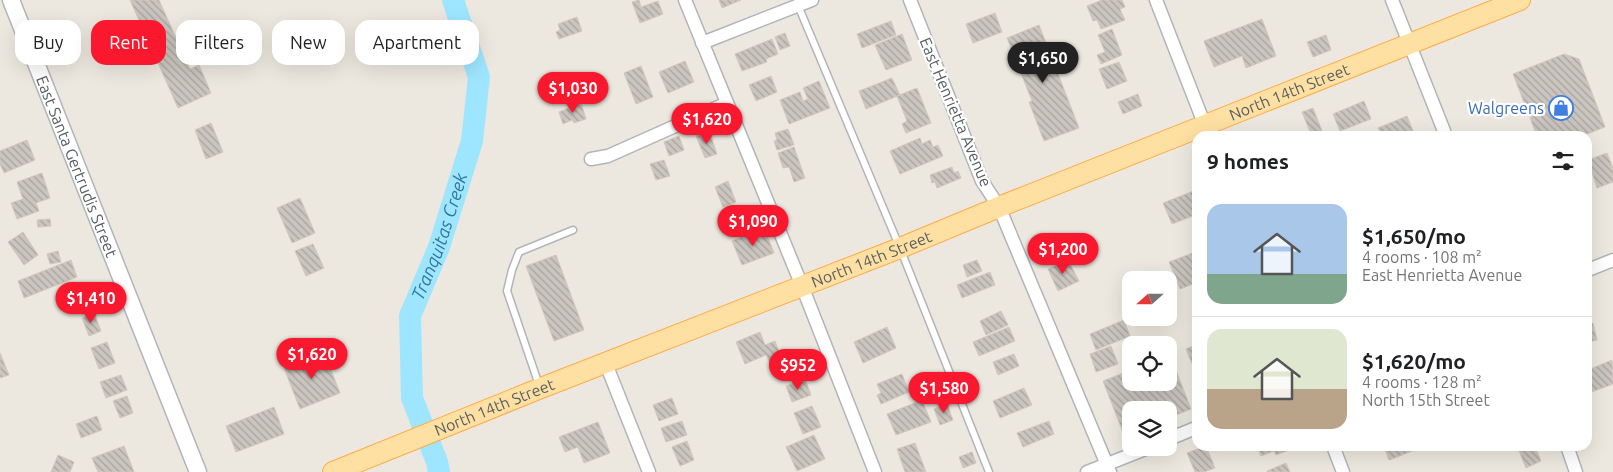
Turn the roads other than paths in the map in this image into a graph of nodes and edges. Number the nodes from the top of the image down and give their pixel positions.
1 (11, 0) edge
2 (685, 0) edge
3 (812, 0) edge
4 (910, 0) edge
5 (1156, 0) edge
6 (1392, 0) edge
7 (1520, 0) edge
8 (796, 3) edge
9 (702, 43) junction
10 (1410, 45) junction
11 (727, 104) junction
12 (1207, 131) edge
13 (1444, 131) edge
14 (1192, 136) edge
15 (591, 159) dead end
16 (999, 207) junction
17 (572, 230) dead end
18 (900, 248) junction
19 (1613, 260) edge
20 (1592, 268) edge
21 (802, 286) junction
22 (606, 364) junction
23 (541, 388) junction
24 (1192, 429) edge
25 (1177, 436) edge
26 (1335, 451) edge
27 (1568, 451) edge
28 (1132, 456) edge
29 (1108, 468) edge
30 (198, 472) edge
31 (333, 472) edge
32 (649, 472) edge
33 (875, 472) edge
34 (989, 472) edge
35 (1087, 472) edge
36 (1343, 472) edge
37 (1576, 472) edge

1 - 30 street, East Santa Gertrudis Street
2 - 9 street
3 - 8 street
4 - 16 street, East Henrietta Avenue
5 - 12 street
6 - 10 street
7 - 10 main road, North 14th Street
8 - 9 street
8 - 18 lane
9 - 11 street
10 - 12 main road, North 14th Street
10 - 13 street
11 - 15 street
11 - 21 street
14 - 16 main road, North 14th Street
16 - 18 main road, North 14th Street
16 - 29 street, East Henrietta Avenue
17 - 23 lane
18 - 21 main road, North 14th Street
18 - 34 lane
19 - 20 street
21 - 22 main road, North 14th Street
21 - 33 street
22 - 23 main road, North 14th Street
22 - 32 street
23 - 31 main road, North 14th Street
24 - 25 street
26 - 36 street
27 - 37 street
28 - 29 street
29 - 35 street

